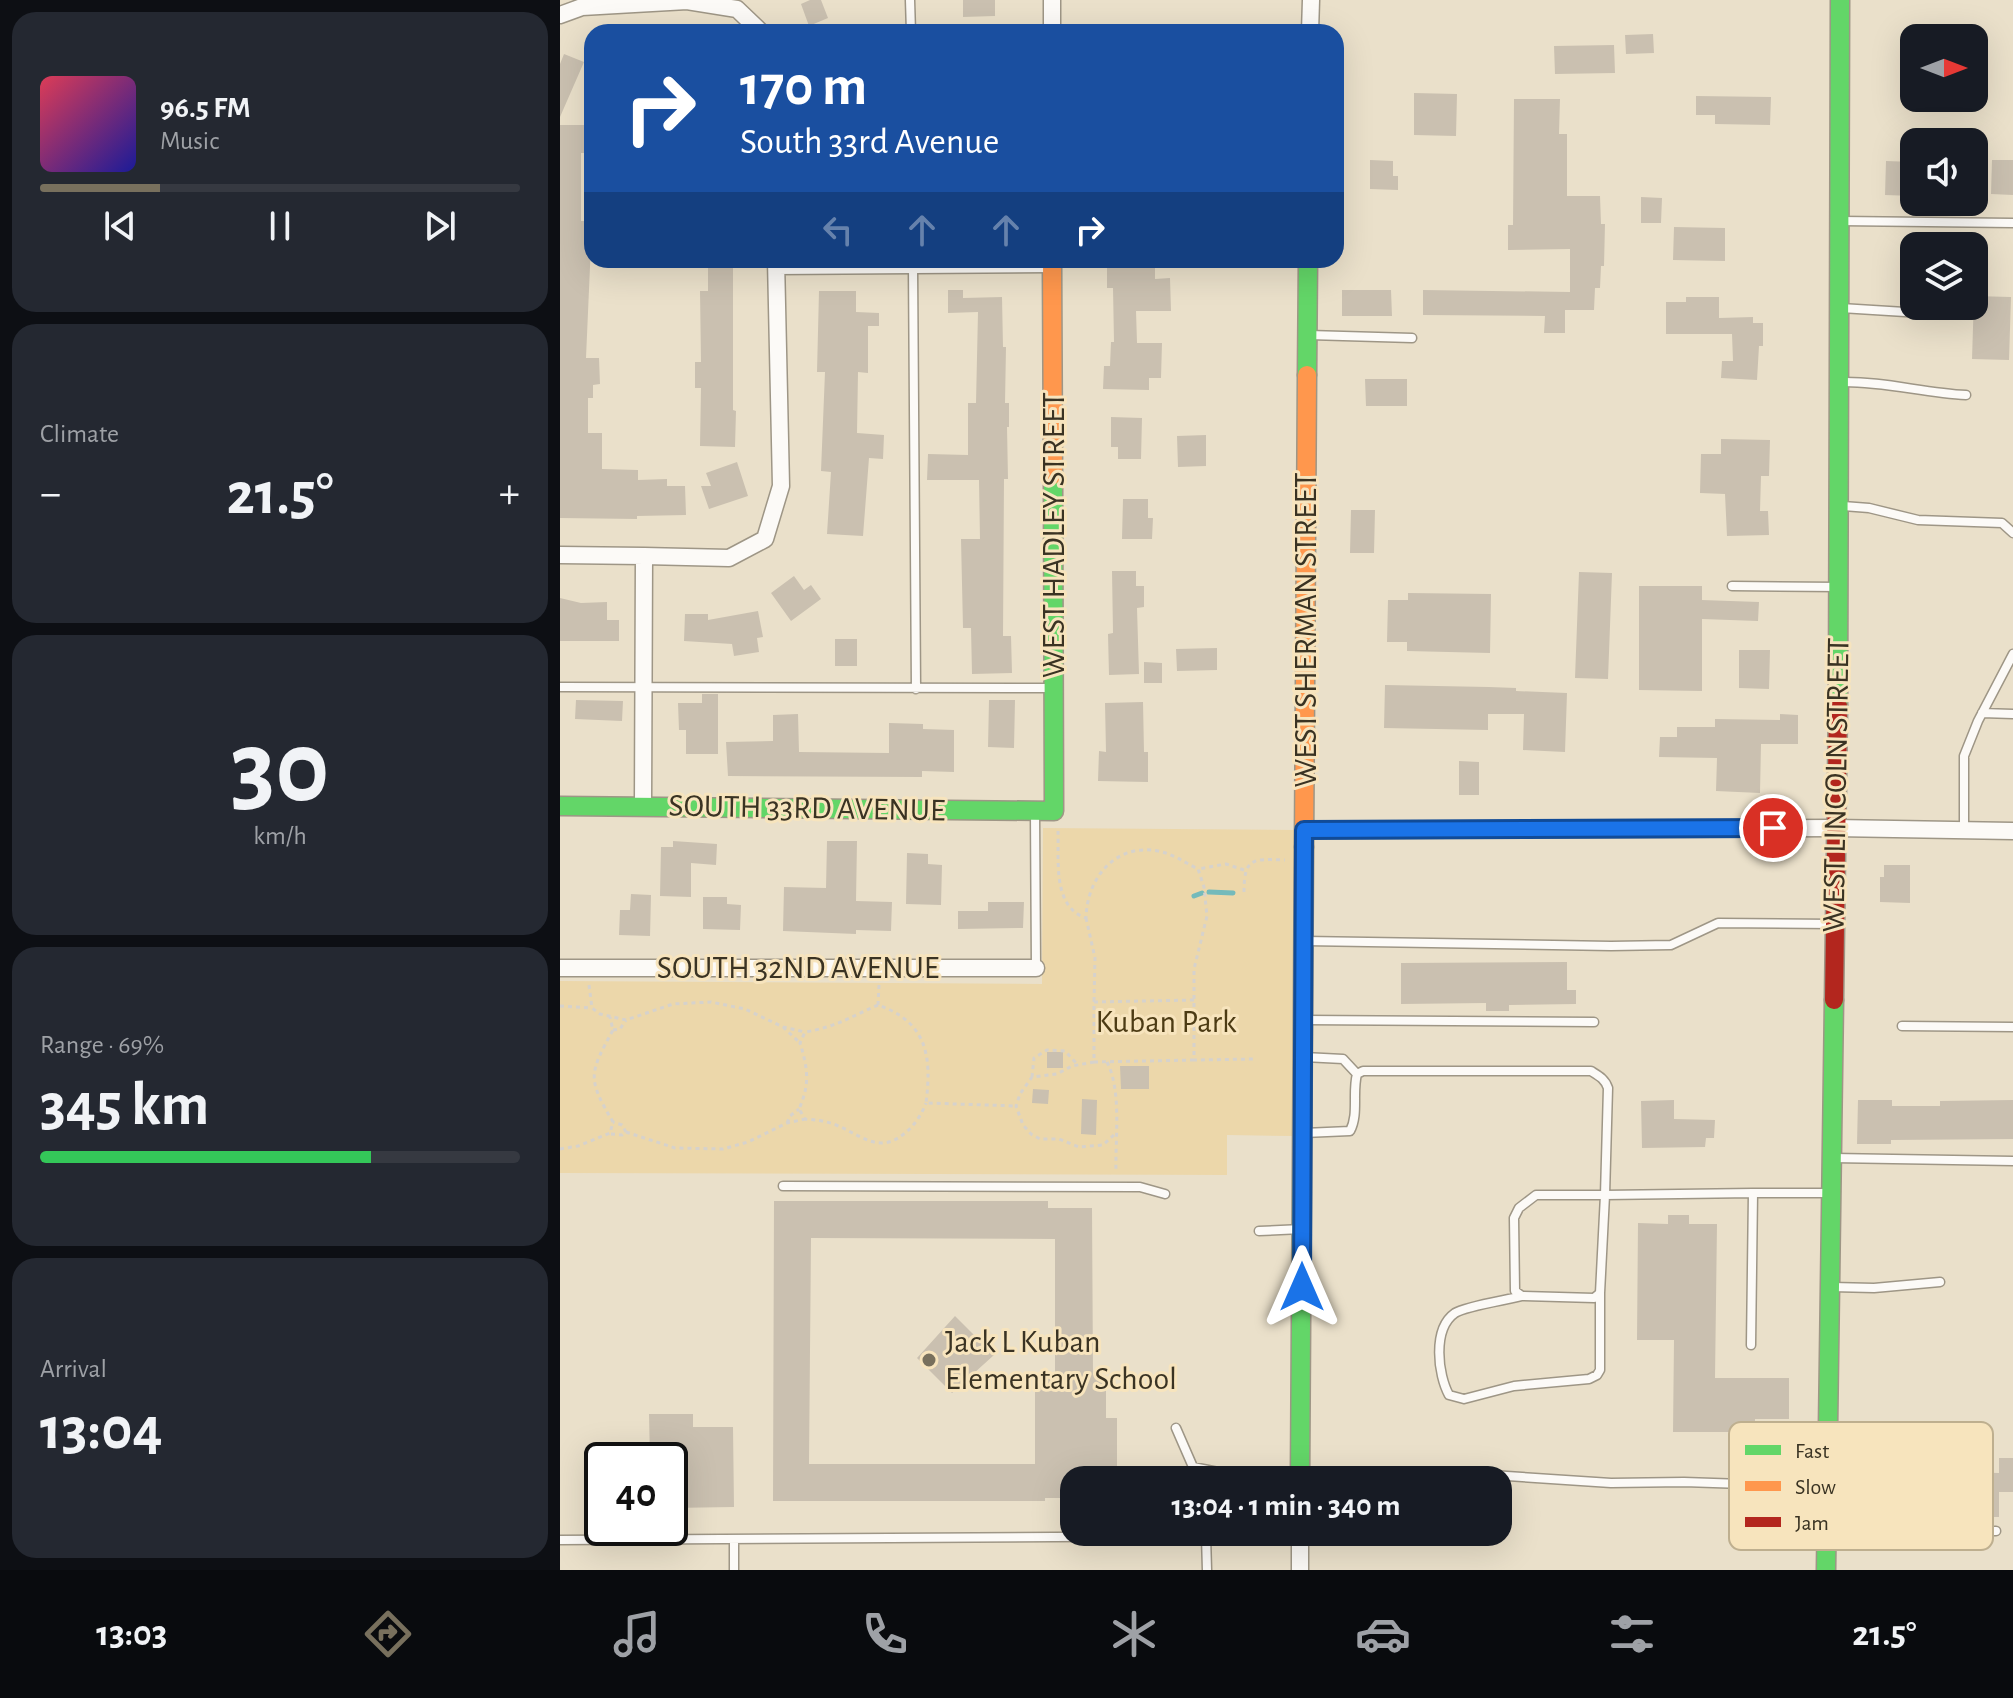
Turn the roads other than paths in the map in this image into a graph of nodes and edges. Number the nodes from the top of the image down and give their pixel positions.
1 (910, 0) edge
2 (1052, 0) edge
3 (1311, 0) edge
4 (1840, 0) edge
5 (646, 2) edge
6 (560, 15) edge
7 (753, 24) edge
8 (911, 24) edge
9 (1052, 24) edge
10 (1310, 24) edge
11 (1840, 221) junction
12 (2013, 223) edge
13 (776, 268) edge
14 (913, 268) edge
15 (1052, 268) edge
16 (1308, 268) edge
17 (1840, 308) junction
18 (1900, 312) edge
19 (1308, 335) junction
20 (1412, 338) dead end
21 (1840, 382) junction
22 (1966, 395) dead end
23 (1840, 505) junction
24 (2013, 533) edge
25 (560, 555) edge
26 (644, 556) junction
27 (1732, 586) dead end
28 (1840, 587) junction
29 (2013, 654) edge
30 (560, 687) edge
31 (643, 688) junction
32 (1055, 688) junction
33 (916, 689) junction
34 (1982, 713) junction
35 (2013, 714) edge
36 (560, 806) edge
37 (643, 806) junction
38 (1049, 817) junction
39 (1835, 828) junction
40 (1304, 830) junction
41 (1964, 830) junction
42 (2013, 831) edge
43 (1834, 924) junction
44 (1304, 941) junction
45 (560, 968) edge
46 (1036, 968) joint
47 (1304, 1020) junction
48 (1594, 1022) dead end
49 (1902, 1026) dead end
50 (2013, 1027) edge
51 (1303, 1057) junction
52 (1357, 1074) junction
53 (1303, 1133) junction
54 (1832, 1158) junction
55 (2013, 1161) edge
56 (783, 1186) dead end
57 (1753, 1193) junction
58 (1831, 1193) junction
59 (1165, 1194) dead end
60 (1605, 1195) junction
61 (1303, 1229) junction
62 (1259, 1231) dead end
63 (1940, 1282) dead end
64 (1831, 1287) junction
65 (1600, 1293) junction
66 (1522, 1296) junction
67 (1751, 1345) dead end
68 (1828, 1422) edge
69 (1176, 1428) dead end
70 (1193, 1466) edge
71 (1300, 1466) edge
72 (1512, 1476) edge
73 (1729, 1484) edge
74 (1993, 1531) edge
75 (1996, 1531) dead end
76 (734, 1539) junction
77 (560, 1540) edge
78 (1300, 1546) edge
79 (1827, 1550) edge
80 (734, 1570) edge
81 (1207, 1570) edge
82 (1300, 1570) edge
83 (1826, 1570) edge

1 - 8 lane
2 - 9 street
3 - 10 street
4 - 11 street, WEST LINCOLN STREET
5 - 6 street
5 - 7 street
11 - 12 lane
11 - 17 street, WEST LINCOLN STREET
13 - 26 street
14 - 33 lane
15 - 32 street, WEST HADLEY STREET
16 - 19 street, WEST SHERMAN STREET
17 - 18 lane
17 - 21 street, WEST LINCOLN STREET
19 - 20 lane
19 - 40 street, WEST SHERMAN STREET
21 - 22 lane
21 - 23 street, WEST LINCOLN STREET
23 - 24 lane
23 - 28 street, WEST LINCOLN STREET
25 - 26 street
26 - 31 street
27 - 28 lane
28 - 39 street, WEST LINCOLN STREET
29 - 34 lane
30 - 31 lane
31 - 33 lane
31 - 37 street
32 - 33 lane
32 - 38 street, WEST HADLEY STREET
34 - 35 lane
34 - 41 lane
36 - 37 street, SOUTH 33RD AVENUE
37 - 38 street, SOUTH 33RD AVENUE
38 - 46 lane
39 - 40 street
39 - 41 street
39 - 43 street, WEST LINCOLN STREET
40 - 44 street, WEST SHERMAN STREET
41 - 42 street
43 - 44 lane
43 - 54 street, WEST LINCOLN STREET
44 - 47 street, WEST SHERMAN STREET
45 - 46 street, SOUTH 32ND AVENUE
47 - 48 lane
47 - 51 street, WEST SHERMAN STREET
49 - 50 lane
51 - 52 lane
51 - 53 street, WEST SHERMAN STREET
52 - 53 lane
52 - 60 lane
53 - 61 street, WEST SHERMAN STREET
54 - 55 lane
54 - 58 street, WEST LINCOLN STREET
56 - 59 lane
57 - 58 lane
57 - 60 lane
57 - 67 lane
58 - 64 street, WEST LINCOLN STREET
60 - 65 lane
60 - 66 lane
61 - 62 lane
61 - 71 street, WEST SHERMAN STREET
63 - 64 lane
64 - 68 street, WEST LINCOLN STREET
65 - 66 lane
65 - 66 lane
69 - 70 lane
72 - 73 lane
74 - 75 lane
76 - 77 lane
76 - 80 lane
76 - 81 lane
78 - 82 street
79 - 83 street, WEST LINCOLN STREET

